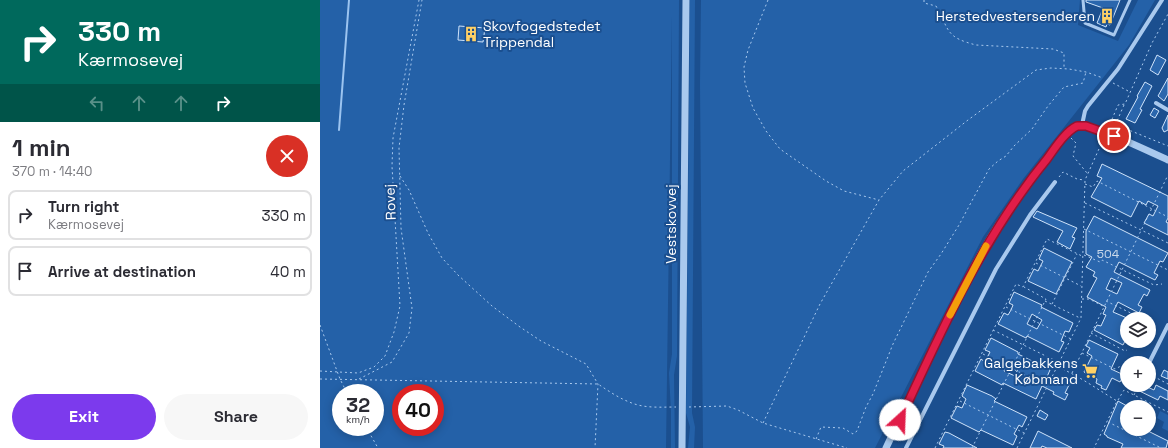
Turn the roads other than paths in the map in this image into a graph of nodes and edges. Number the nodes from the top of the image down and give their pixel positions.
1 (686, 0) edge
2 (1083, 0) edge
3 (1130, 0) edge
4 (1162, 0) edge
5 (1156, 103) dead end
6 (1168, 110) edge
7 (1082, 125) junction
8 (1168, 160) edge
9 (1055, 182) road end
10 (1168, 325) edge
11 (1152, 356) edge
12 (682, 448) edge
13 (886, 448) edge
14 (906, 448) edge

1 - 12 street, Vestskovvej
2 - 3 lane
4 - 7 street
5 - 6 street
7 - 8 street
7 - 13 street
9 - 14 street
10 - 11 street

